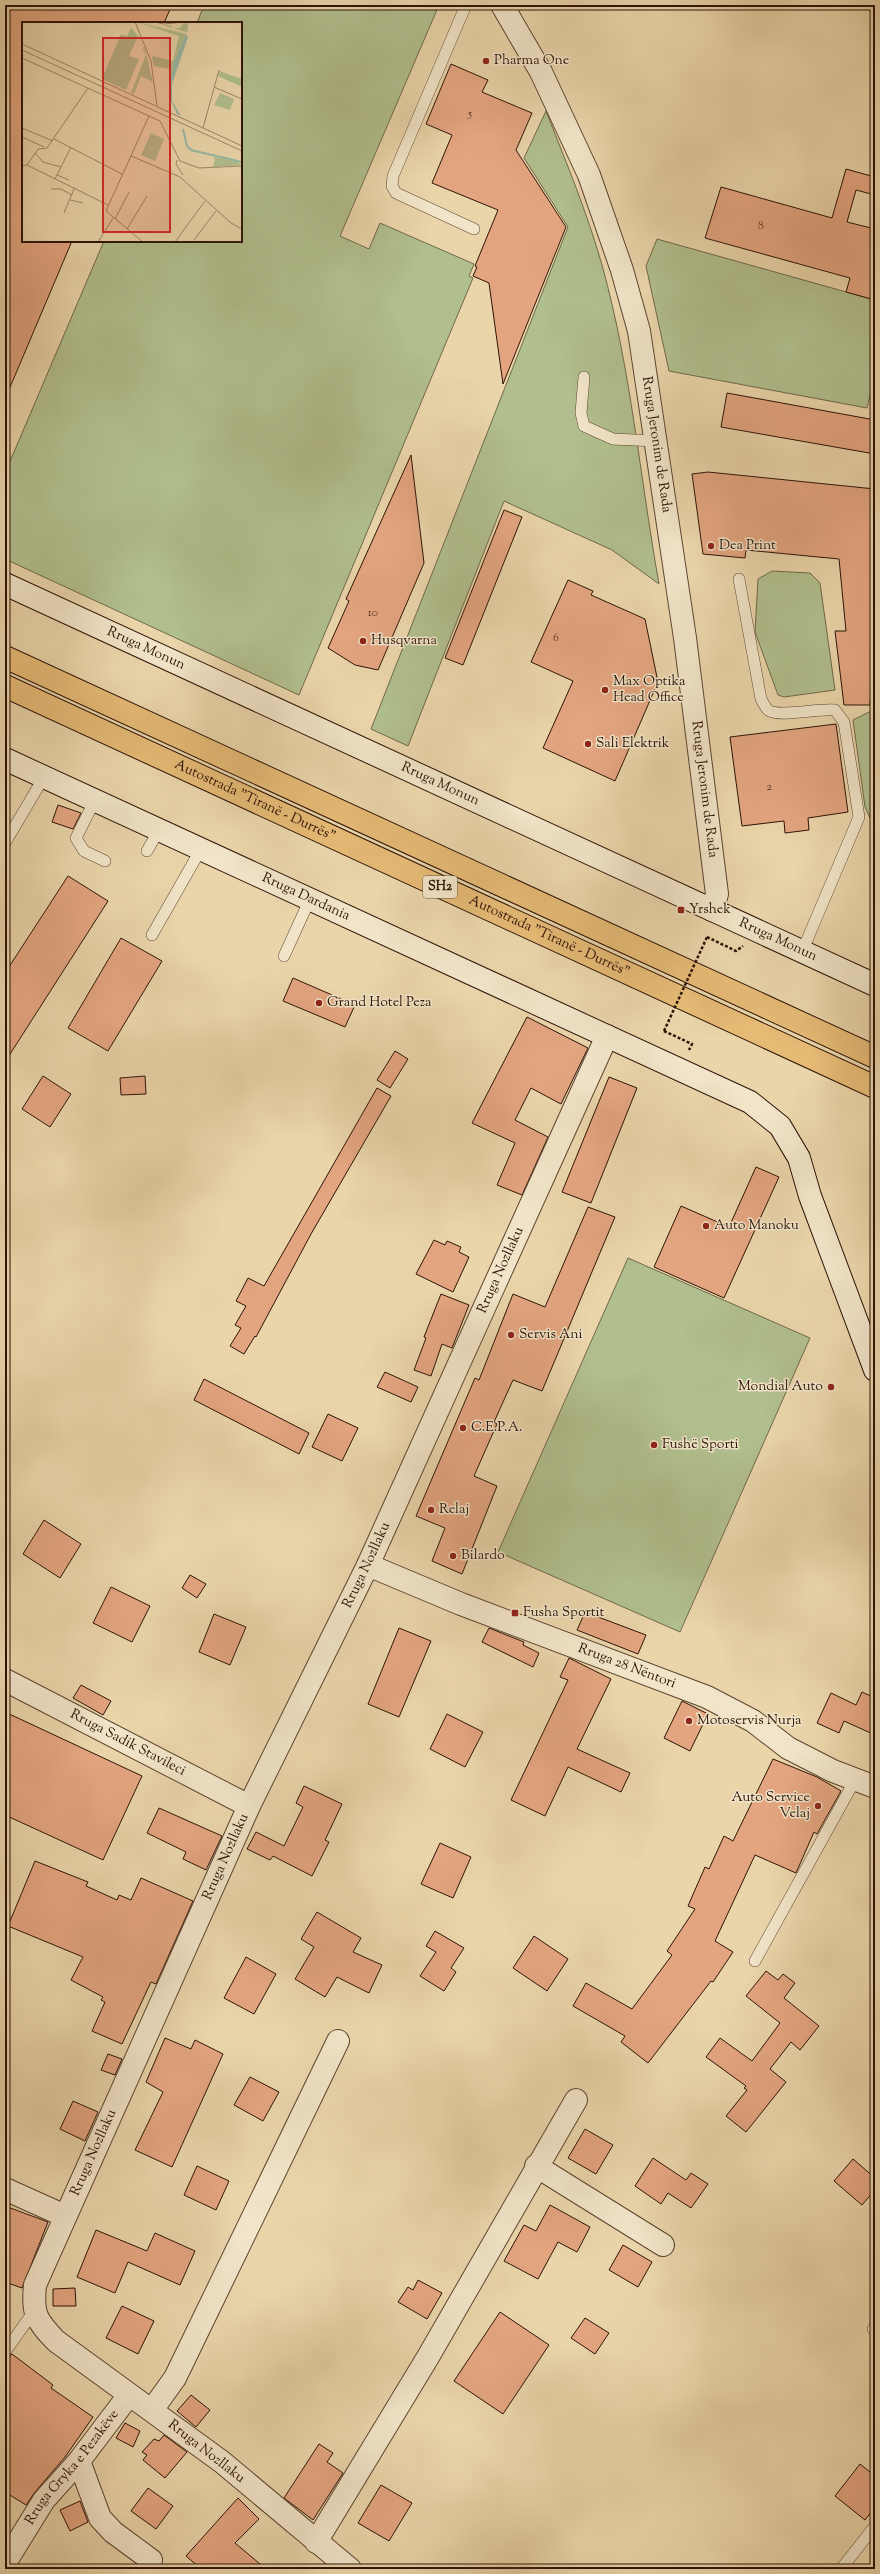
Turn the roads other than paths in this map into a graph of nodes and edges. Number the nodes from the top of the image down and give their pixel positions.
1 (466, 5) edge
2 (502, 5) edge
3 (474, 229) dead end
4 (584, 378) dead end
5 (656, 442) junction
6 (739, 579) dead end
7 (5, 584) edge
8 (5, 657) edge
9 (5, 686) edge
10 (5, 759) edge
11 (44, 777) junction
12 (95, 800) junction
13 (159, 830) junction
14 (5, 843) edge
15 (201, 849) junction
16 (147, 851) dead end
17 (105, 861) dead end
18 (310, 899) junction
19 (712, 910) junction
20 (152, 935) dead end
21 (802, 952) junction
22 (284, 956) dead end
23 (875, 985) edge
24 (607, 1036) junction
25 (875, 1057) edge
26 (875, 1087) edge
27 (875, 1370) edge
28 (368, 1564) junction
29 (5, 1680) edge
30 (865, 1784) edge
31 (249, 1806) junction
32 (755, 1961) dead end
33 (338, 2041) dead end
34 (576, 2100) dead end
35 (536, 2166) junction
36 (5, 2189) edge
37 (65, 2216) junction
38 (663, 2245) dead end
39 (34, 2311) junction
40 (5, 2352) edge
41 (129, 2395) junction
42 (152, 2410) junction
43 (79, 2462) junction
44 (875, 2526) edge
45 (316, 2542) junction
46 (151, 2560) dead end
47 (5, 2563) edge
48 (350, 2569) edge
49 (841, 2569) edge

1 - 3 lane
2 - 5 street, Rruga Jeronim de Rada
4 - 5 lane
5 - 19 street, Rruga Jeronim de Rada
6 - 21 lane
7 - 19 street, Rruga Monun
8 - 25 highway, Autostrada "Tiranë - Durrës" / SH2
9 - 26 highway, Autostrada "Tiranë - Durrës" / SH2
10 - 11 street, Rruga Dardania
11 - 12 street, Rruga Dardania
11 - 14 lane
12 - 13 street, Rruga Dardania
12 - 17 lane
13 - 15 street, Rruga Dardania
13 - 16 lane
15 - 18 street, Rruga Dardania
15 - 20 lane
18 - 22 lane
18 - 24 street, Rruga Dardania
19 - 21 street, Rruga Monun
21 - 23 street, Rruga Monun
24 - 27 street, Rruga Dardania
24 - 28 street, Rruga Nozllaku
28 - 30 street, Rruga 28 Nëntori
28 - 31 street, Rruga Nozllaku
29 - 31 street, Rruga Sadik Stavileci
30 - 32 lane
31 - 37 street, Rruga Nozllaku
33 - 42 street
34 - 35 street
35 - 38 street
35 - 45 street
36 - 37 street
37 - 39 street, Rruga Nozllaku
39 - 40 lane
39 - 41 street, Rruga Nozllaku
41 - 42 street, Rruga Nozllaku
41 - 43 street, Rruga Gryka e Pezakëve
42 - 45 street, Rruga Nozllaku
43 - 46 street
43 - 47 street, Rruga Gryka e Pezakëve
44 - 49 lane
45 - 48 street, Rruga Nozllaku

